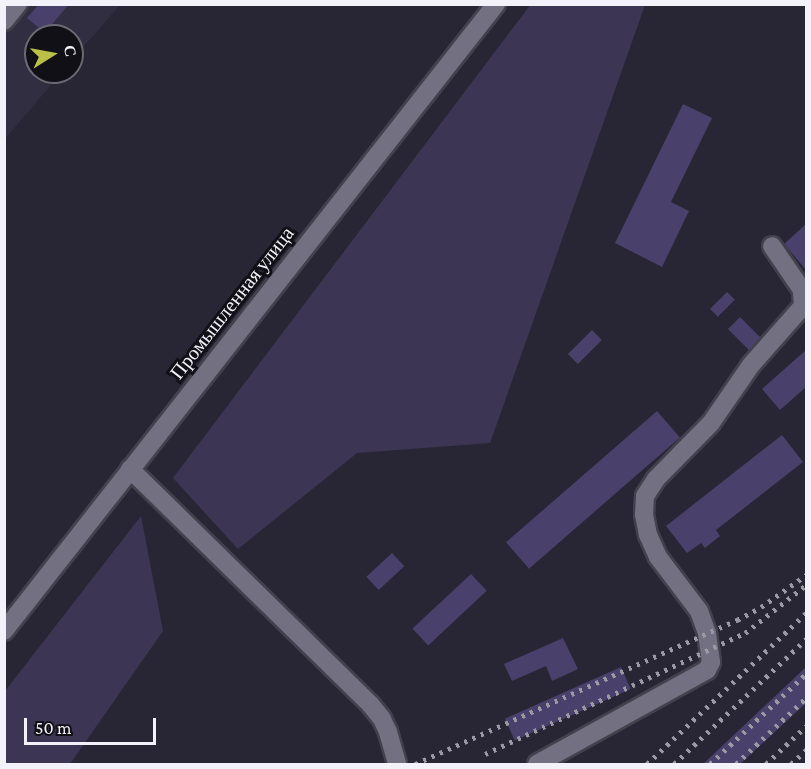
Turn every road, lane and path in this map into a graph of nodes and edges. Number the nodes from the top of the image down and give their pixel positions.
1 (18, 4) edge
2 (496, 4) edge
3 (4, 21) edge
4 (772, 246) dead end
5 (130, 469) junction
6 (4, 631) edge
7 (397, 765) edge
8 (537, 765) edge

1 - 3 street
2 - 5 street, Промышленная улица
4 - 8 street
5 - 6 street, Промышленная улица
5 - 7 street

